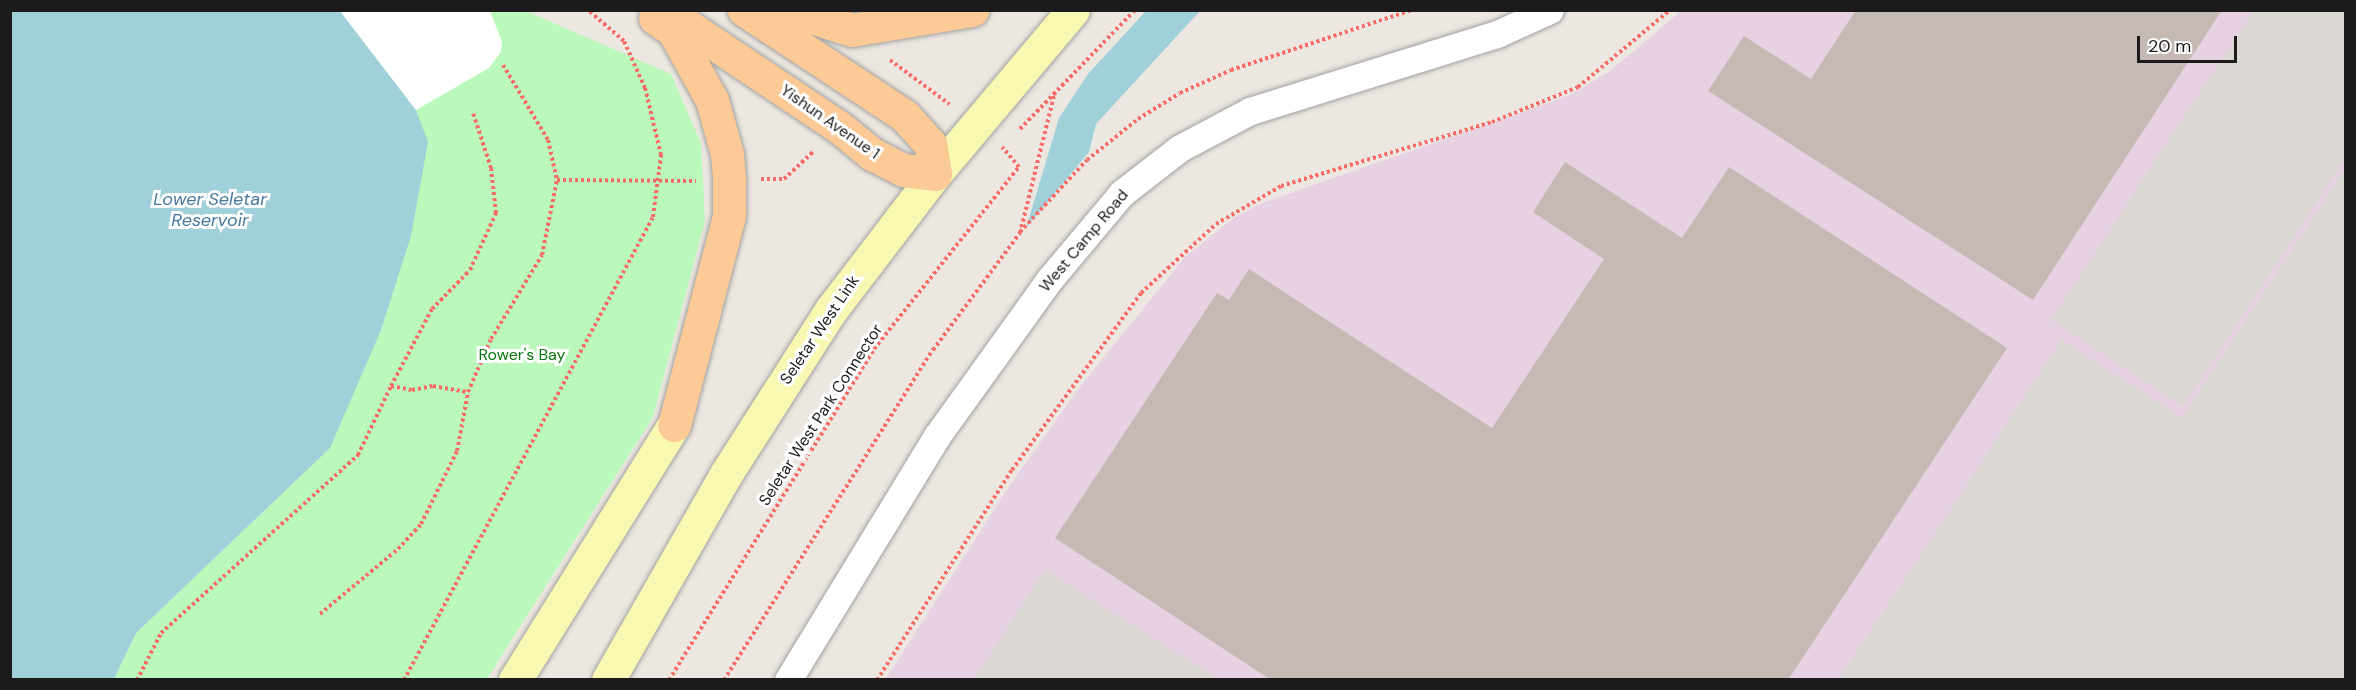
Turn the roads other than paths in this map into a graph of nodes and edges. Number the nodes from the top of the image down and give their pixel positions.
1 (644, 10) edge
2 (664, 10) edge
3 (744, 10) edge
4 (790, 10) edge
5 (972, 10) edge
6 (1073, 10) edge
7 (1550, 10) edge
8 (935, 174) junction
9 (515, 680) edge
10 (608, 680) edge
11 (788, 680) edge

1 - 9 main road
2 - 8 main road, Yishun Avenue 1
3 - 8 main road
4 - 5 main road
6 - 8 main road, Seletar West Link
7 - 11 street, West Camp Road
8 - 10 main road, Seletar West Link

